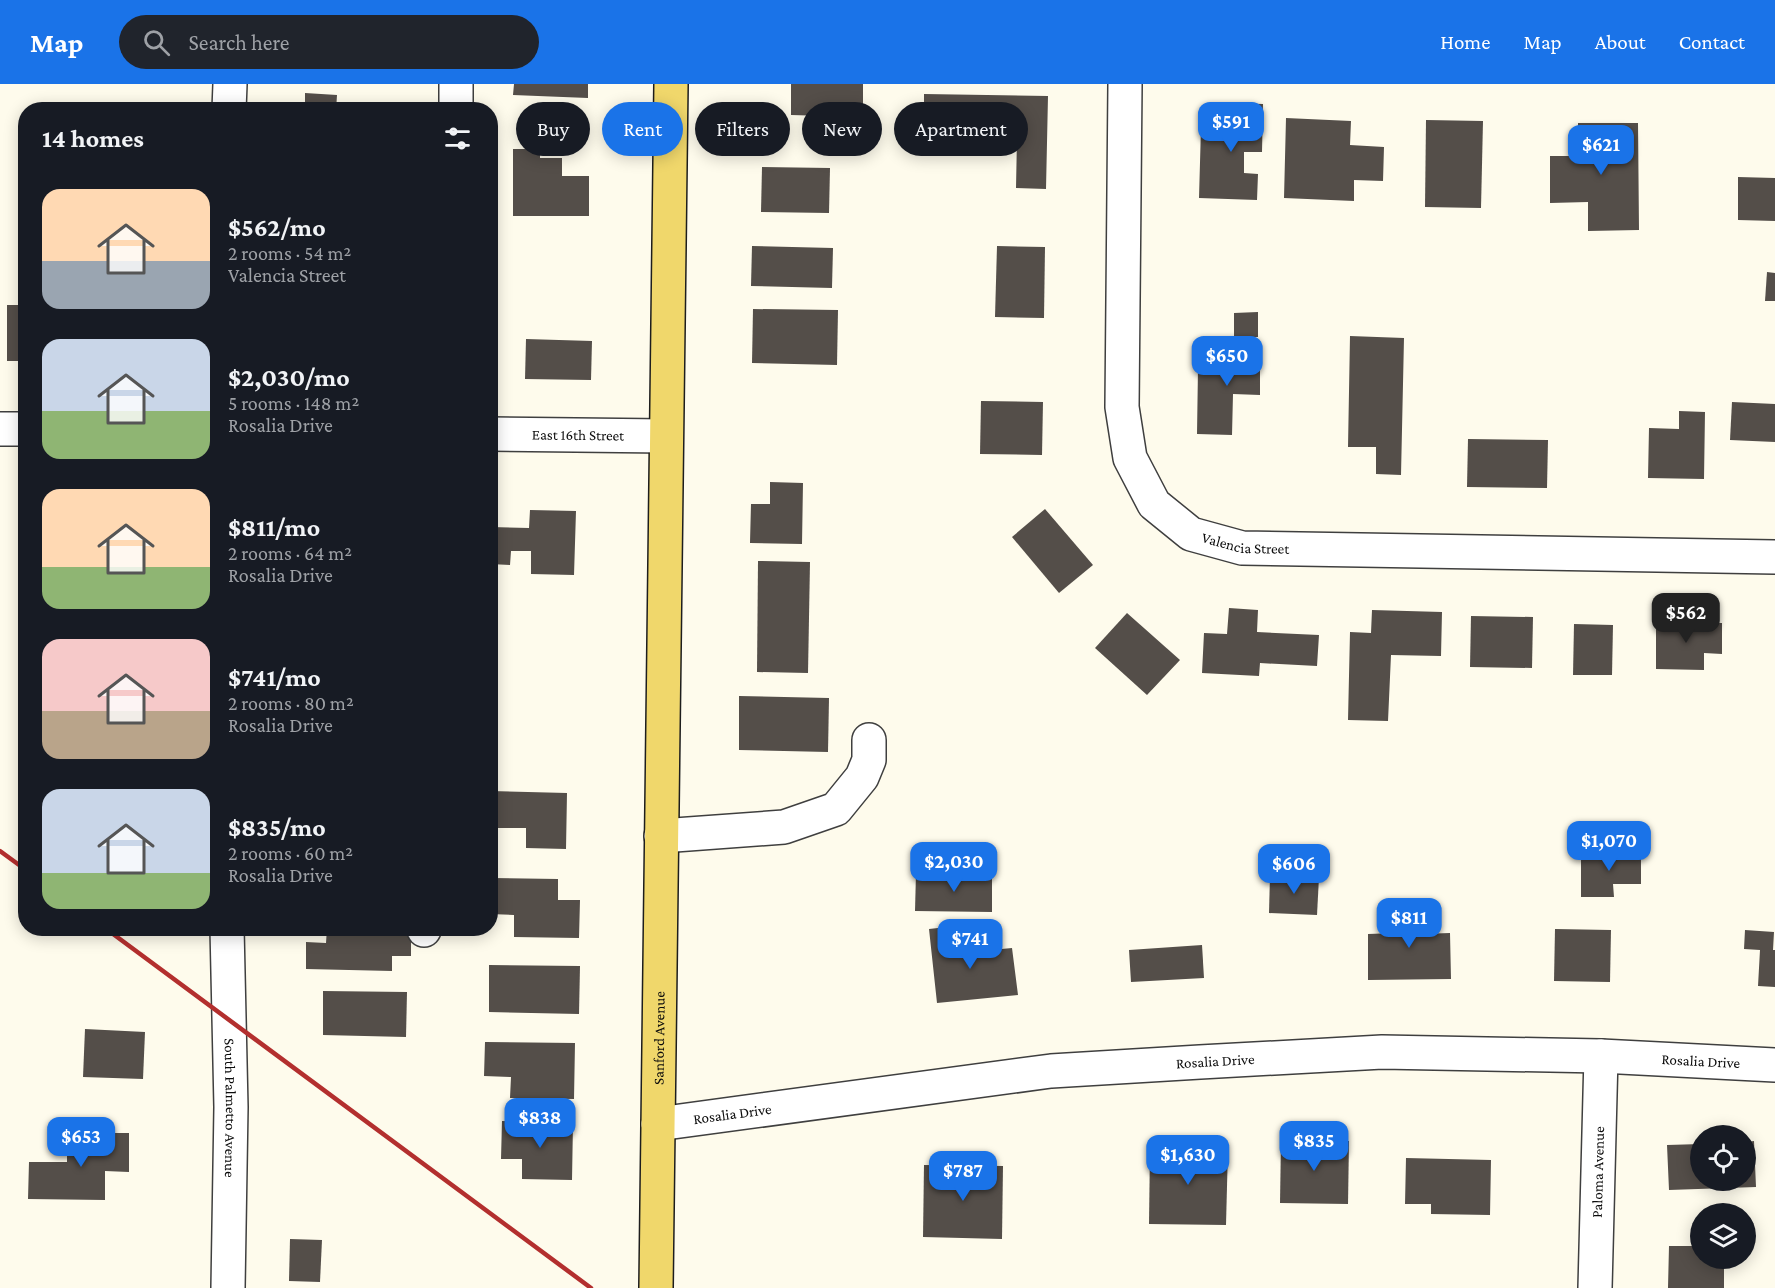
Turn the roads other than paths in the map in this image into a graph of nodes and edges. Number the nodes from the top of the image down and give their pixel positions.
1 (230, 84) edge
2 (456, 84) edge
3 (671, 84) edge
4 (1125, 84) edge
5 (229, 102) edge
6 (456, 102) edge
7 (0, 429) edge
8 (18, 429) edge
9 (498, 434) edge
10 (666, 436) junction
11 (1775, 557) edge
12 (869, 740) dead end
13 (661, 836) junction
14 (227, 936) edge
15 (1601, 1056) junction
16 (1775, 1065) edge
17 (658, 1124) junction
18 (662, 1284) edge
19 (228, 1288) edge
20 (1595, 1288) edge

1 - 5 street
2 - 6 street
3 - 10 main road, Sanford Avenue
4 - 11 street, Valencia Street
7 - 8 street
9 - 10 street, East 16th Street
10 - 13 main road, Sanford Avenue
12 - 13 street
13 - 17 main road, Sanford Avenue
14 - 19 street, South Palmetto Avenue
15 - 16 street, Rosalia Drive
15 - 17 street, Rosalia Drive
15 - 20 street, Paloma Avenue
17 - 18 main road, Sanford Avenue

